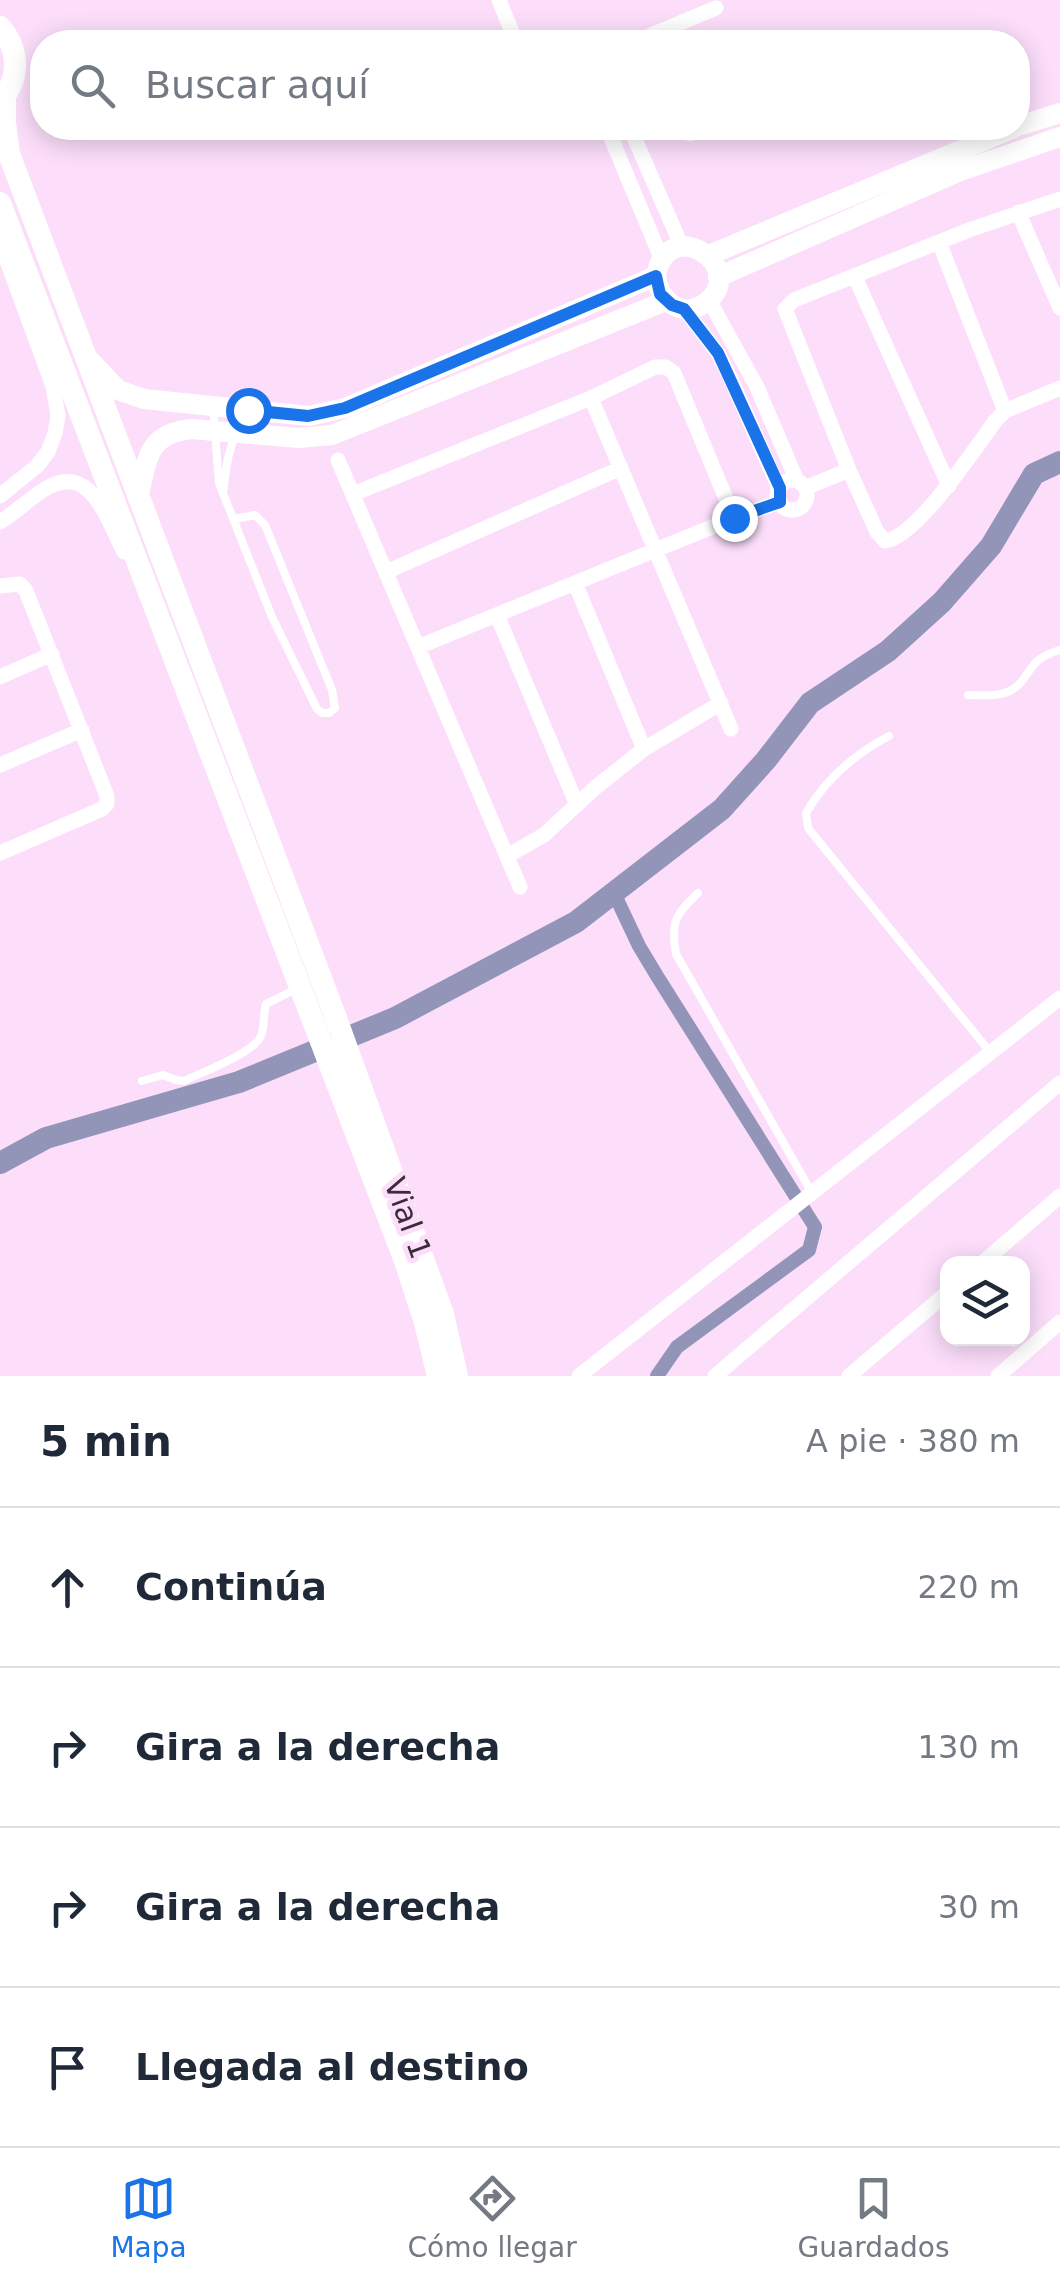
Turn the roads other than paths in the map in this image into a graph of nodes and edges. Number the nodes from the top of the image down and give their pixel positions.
1 (499, 0) edge
2 (682, 0) edge
3 (716, 8) dead end
4 (690, 18) junction
5 (0, 27) edge
6 (511, 30) edge
7 (667, 30) edge
8 (2, 99) edge
9 (1060, 113) edge
10 (1030, 123) edge
11 (1060, 138) edge
12 (612, 140) edge
13 (635, 140) edge
14 (985, 140) edge
15 (644, 159) junction
16 (624, 167) junction
17 (1060, 199) edge
18 (0, 203) edge
19 (1018, 212) junction
20 (0, 242) edge
21 (939, 242) junction
22 (682, 247) junction
23 (708, 255) junction
24 (659, 268) junction
25 (718, 277) junction
26 (855, 277) junction
27 (709, 300) junction
28 (676, 305) junction
29 (1060, 308) edge
30 (83, 352) junction
31 (1060, 388) edge
32 (591, 398) junction
33 (213, 406) junction
34 (248, 410) junction
35 (1006, 411) junction
36 (776, 431) junction
37 (225, 432) junction
38 (758, 438) junction
39 (338, 460) dead end
40 (621, 468) junction
41 (849, 470) junction
42 (801, 484) junction
43 (949, 486) junction
44 (223, 492) junction
45 (353, 494) junction
46 (780, 495) junction
47 (0, 496) edge
48 (138, 498) junction
49 (734, 518) junction
50 (234, 519) junction
51 (0, 522) edge
52 (656, 550) junction
53 (386, 572) junction
54 (145, 580) junction
55 (575, 583) junction
56 (0, 586) edge
57 (498, 615) junction
58 (418, 648) junction
59 (1060, 650) edge
60 (52, 654) junction
61 (0, 677) edge
62 (968, 694) dead end
63 (721, 702) junction
64 (731, 729) dead end
65 (82, 730) junction
66 (888, 736) dead end
67 (644, 749) junction
68 (0, 765) edge
69 (577, 804) junction
70 (0, 853) edge
71 (507, 856) junction
72 (520, 887) dead end
73 (698, 893) dead end
74 (300, 988) junction
75 (1060, 998) edge
76 (325, 1021) junction
77 (990, 1052) junction
78 (342, 1066) junction
79 (142, 1082) dead end
80 (1060, 1084) edge
81 (812, 1192) junction
82 (1060, 1196) edge
83 (990, 1256) edge
84 (940, 1299) edge
85 (1060, 1322) edge
86 (1000, 1375) edge
87 (438, 1376) edge
88 (457, 1376) edge
89 (579, 1376) edge
90 (715, 1376) edge
91 (849, 1376) edge

1 - 6 street
2 - 4 street
3 - 4 street
4 - 7 street
5 - 8 main road
8 - 30 main road
9 - 10 street
11 - 25 street
12 - 16 street
13 - 15 street
14 - 23 street
15 - 16 street
15 - 22 street
16 - 24 street
17 - 19 street
18 - 54 main road
19 - 21 street
19 - 29 street
20 - 47 street
21 - 26 street
21 - 35 street
22 - 23 street
22 - 24 street
23 - 25 street
24 - 28 street
24 - 34 street
25 - 27 street
26 - 41 street
26 - 43 street
27 - 28 street
27 - 36 street
28 - 37 street
28 - 38 street
30 - 33 street
30 - 48 main road
31 - 35 street
32 - 40 street
32 - 45 street
32 - 49 street
33 - 34 street
33 - 37 lane
34 - 37 lane
35 - 43 street
36 - 38 street
36 - 42 street
37 - 44 lane
37 - 44 lane
37 - 48 street
38 - 46 street
39 - 45 street
40 - 52 street
40 - 53 street
41 - 42 street
41 - 43 street
42 - 46 street
42 - 46 street
44 - 50 lane
45 - 53 street
46 - 49 street
48 - 76 main road
49 - 52 street
50 - 50 lane
51 - 54 street
52 - 55 street
52 - 63 street
53 - 58 street
54 - 74 main road
55 - 57 street
55 - 67 street
56 - 60 street
57 - 58 street
57 - 69 street
58 - 71 street
59 - 62 lane
60 - 61 street
60 - 65 street
63 - 64 street
63 - 67 street
65 - 68 street
65 - 70 street
66 - 77 lane
67 - 69 street
69 - 71 street
71 - 72 street
73 - 81 lane
74 - 76 main road
74 - 79 lane
75 - 77 street
76 - 78 main road
77 - 81 street
78 - 87 main road, Vial 1
78 - 88 main road, Vial 1
80 - 90 street
81 - 89 street
82 - 83 street
84 - 91 street
85 - 86 street

